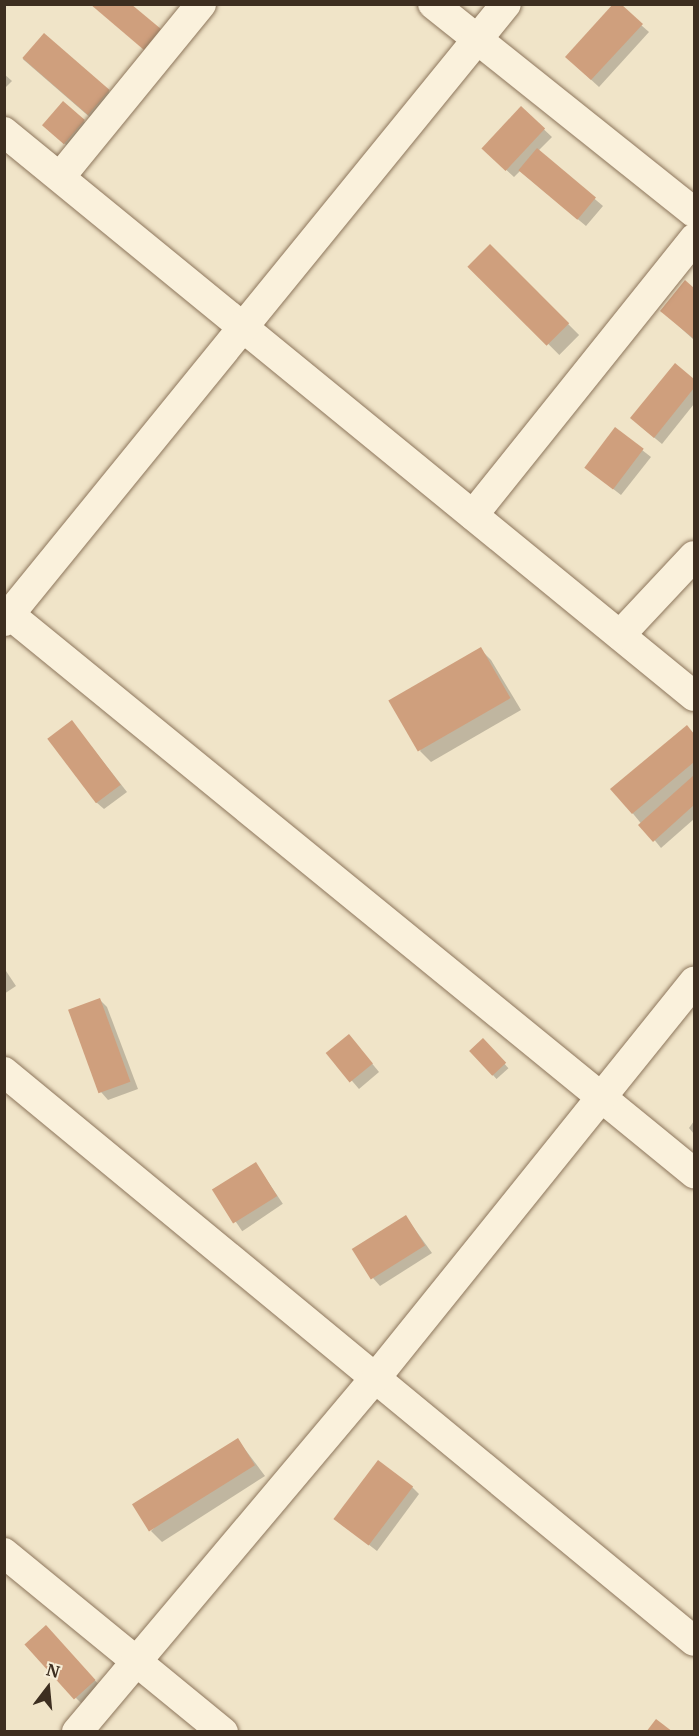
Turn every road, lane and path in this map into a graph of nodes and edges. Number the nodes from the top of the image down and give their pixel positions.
1 (201, 4) edge
2 (433, 4) edge
3 (506, 4) edge
4 (476, 41) junction
5 (4, 132) edge
6 (60, 177) junction
7 (694, 212) edge
8 (694, 239) edge
9 (244, 328) junction
10 (473, 515) junction
11 (694, 556) edge
12 (6, 615) edge
13 (620, 634) junction
14 (694, 696) edge
15 (694, 982) edge
16 (4, 1072) edge
17 (601, 1097) junction
18 (694, 1173) edge
19 (377, 1376) junction
20 (4, 1553) edge
21 (694, 1641) edge
22 (136, 1662) junction
23 (77, 1731) edge
24 (223, 1731) edge

1 - 6 street
2 - 4 street
3 - 4 street
4 - 7 street
4 - 9 street
5 - 6 street
6 - 9 street
8 - 10 street
9 - 10 street
9 - 12 street
10 - 13 street
11 - 13 street
12 - 17 street
13 - 14 street
15 - 17 street
16 - 19 street
17 - 18 street
17 - 19 street
19 - 21 street
19 - 22 street
20 - 22 street
22 - 23 street
22 - 24 street

